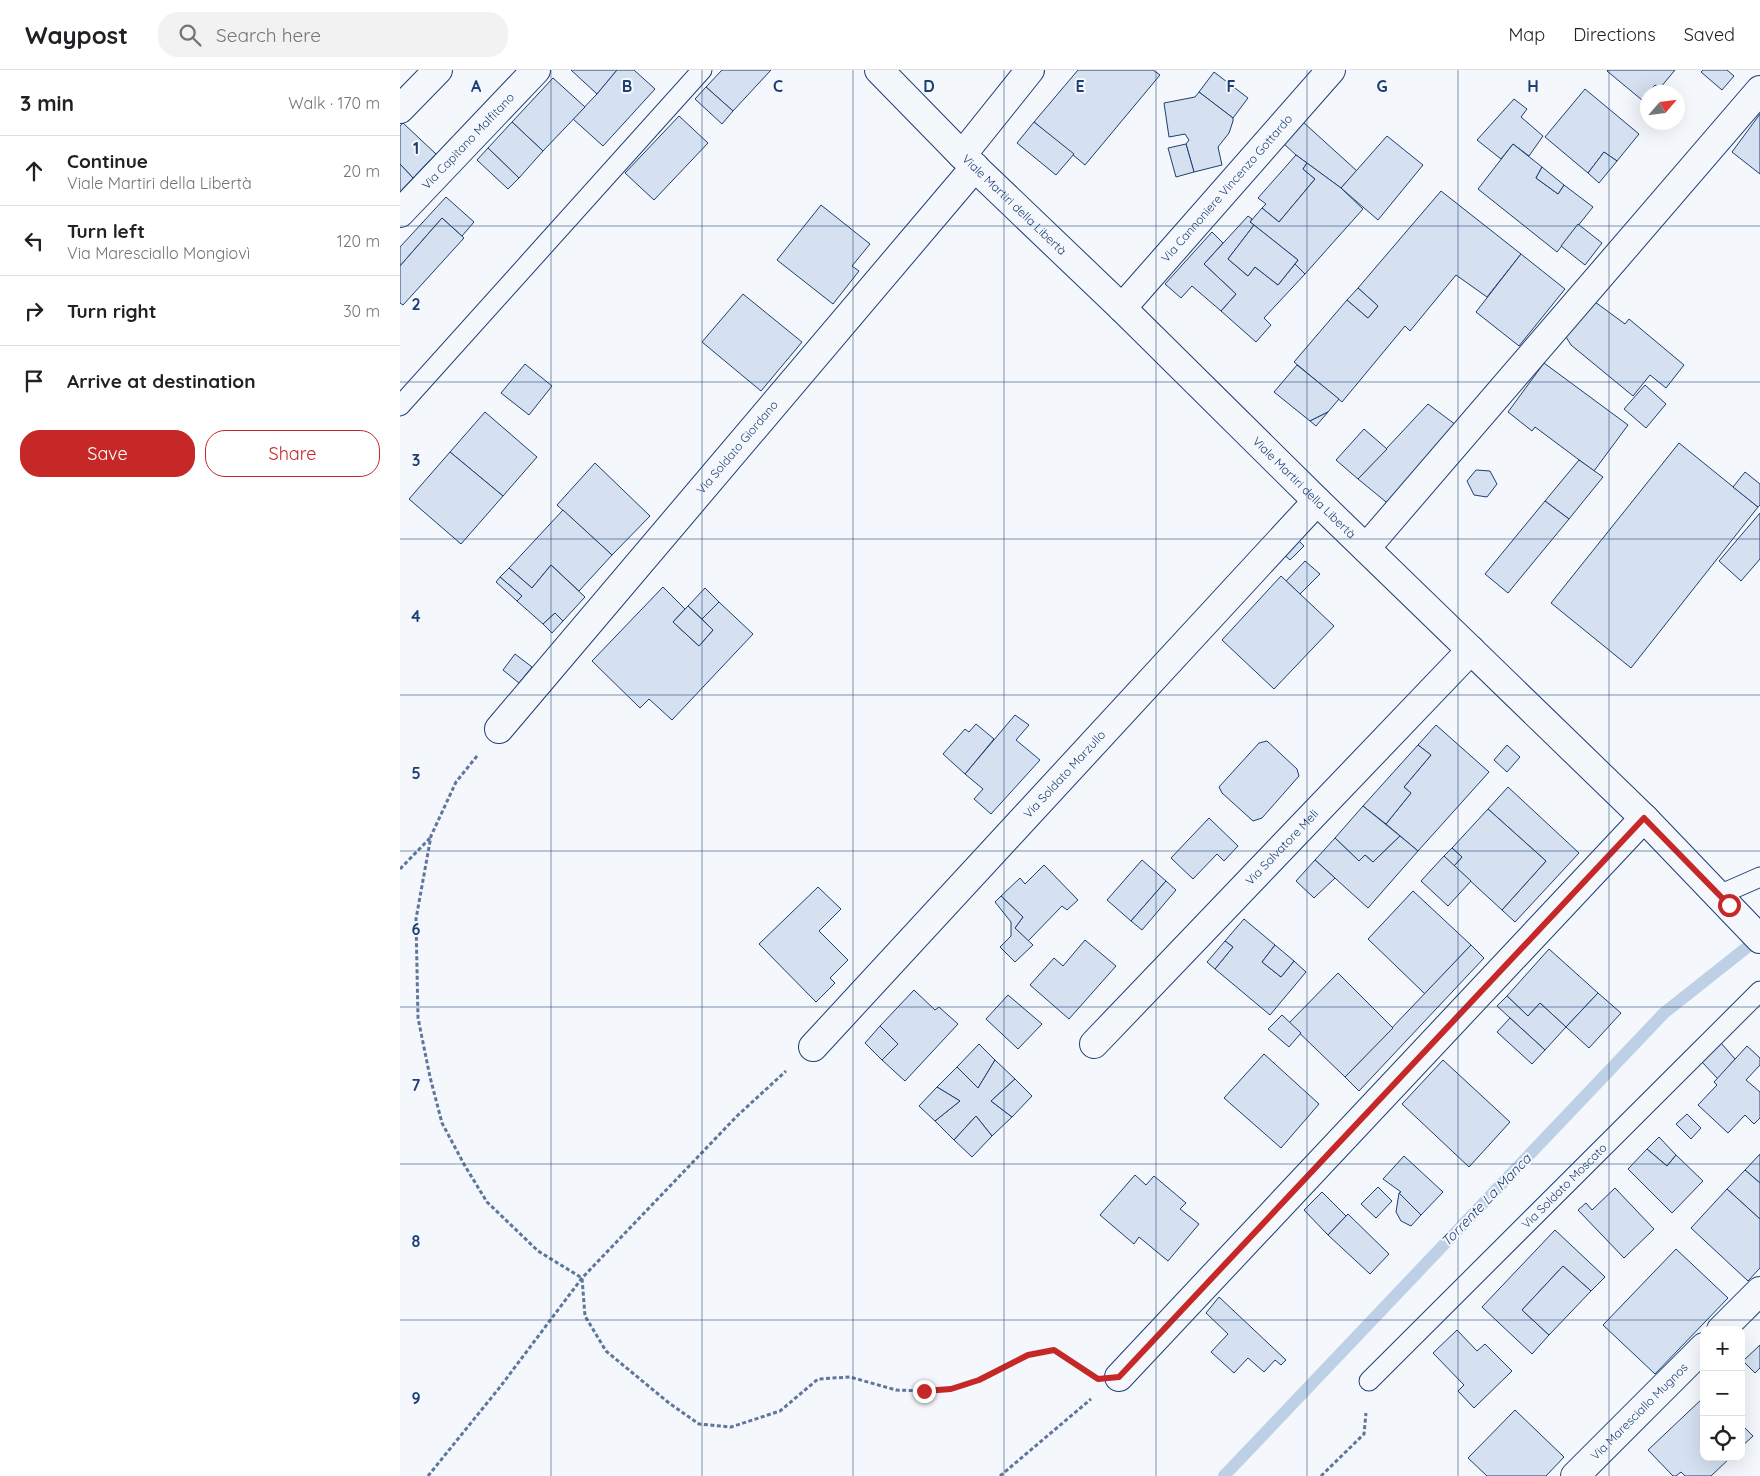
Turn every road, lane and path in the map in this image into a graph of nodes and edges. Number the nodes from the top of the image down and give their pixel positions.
1 (438, 70) edge
2 (536, 70) edge
3 (702, 70) edge
4 (879, 70) edge
5 (1030, 70) edge
6 (1330, 70) edge
7 (1760, 90) edge
8 (400, 109) edge
9 (969, 161) junction
10 (400, 213) edge
11 (1122, 308) junction
12 (400, 406) edge
13 (1317, 501) junction
14 (1366, 548) junction
15 (1471, 650) junction
16 (499, 729) joint
17 (1644, 818) junction
18 (431, 836) junction
19 (400, 869) edge
20 (1760, 876) edge
21 (1724, 900) junction
22 (1760, 939) edge
23 (1760, 991) edge
24 (1094, 1044) dead end
25 (813, 1046) joint
26 (582, 1278) junction
27 (1760, 1291) edge
28 (1725, 1326) edge
29 (1700, 1351) edge
30 (1119, 1377) junction
31 (1369, 1381) joint
32 (428, 1476) edge
33 (1000, 1476) edge
34 (1321, 1476) edge
35 (1575, 1476) edge

1 - 8 street
2 - 10 street, Via Capitano Malfitano
3 - 12 lane
4 - 9 street, Viale Martiri della Libertà
5 - 9 street, Via Soldato Giordano
6 - 11 street, Via Cannoniere Vincenzo Gottardo
7 - 14 street
9 - 11 street, Viale Martiri della Libertà
9 - 16 street, Via Soldato Giordano
11 - 13 street, Viale Martiri della Libertà
13 - 14 street, Viale Martiri della Libertà
13 - 25 street, Via Soldato Marzullo
14 - 15 street, Viale Martiri della Libertà
15 - 17 street, Viale Martiri della Libertà
15 - 24 street, Via Salvatore Meli
16 - 18 path
17 - 21 street, Viale Martiri della Libertà
17 - 30 street
18 - 19 path
18 - 26 path
20 - 21 lane
21 - 22 street, Viale Martiri della Libertà
23 - 31 lane, Via Soldato Moscato
25 - 26 path
26 - 30 path
26 - 32 path
27 - 28 street
29 - 35 street, Via Maresciallo Mugnos
30 - 33 path
31 - 34 path

